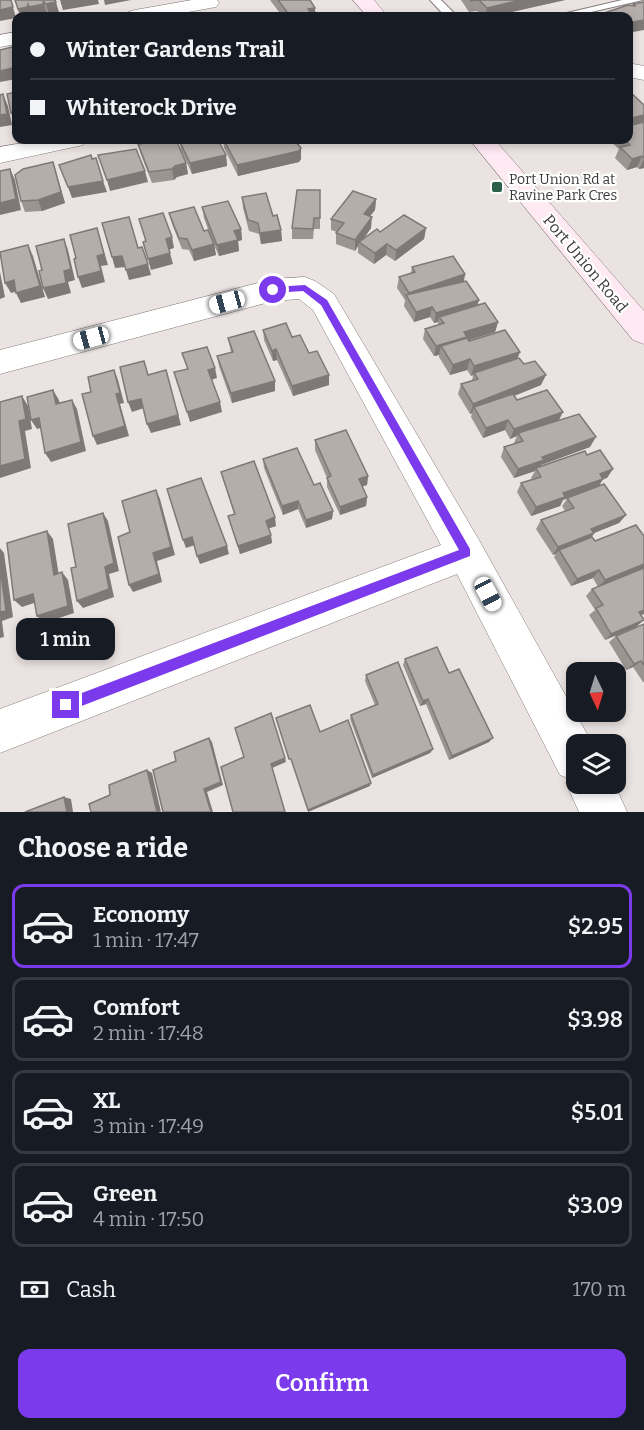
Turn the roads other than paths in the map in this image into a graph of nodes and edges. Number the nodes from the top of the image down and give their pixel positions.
1 (363, 0) edge
2 (435, 0) edge
3 (638, 0) edge
4 (211, 6) edge
5 (165, 12) edge
6 (374, 12) edge
7 (447, 12) edge
8 (592, 12) edge
9 (56, 144) edge
10 (485, 144) edge
11 (0, 156) edge
12 (644, 332) edge
13 (0, 362) edge
14 (466, 553) junction
15 (0, 731) edge
16 (566, 740) edge
17 (595, 794) edge
18 (604, 812) edge

1 - 6 main road
2 - 7 lane
3 - 8 lane
4 - 5 street
9 - 11 street
10 - 12 main road, Port Union Road
13 - 14 street
14 - 15 street
14 - 16 street
17 - 18 street

